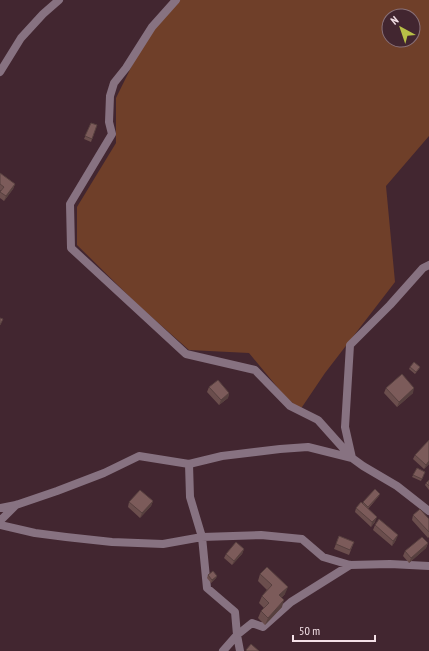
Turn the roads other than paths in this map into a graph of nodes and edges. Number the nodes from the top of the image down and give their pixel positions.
1 (59, 0) edge
2 (176, 0) edge
3 (0, 72) edge
4 (429, 265) edge
5 (352, 458) junction
6 (188, 464) junction
7 (16, 505) junction
8 (0, 508) edge
9 (429, 511) edge
10 (0, 521) edge
11 (0, 525) edge
12 (202, 537) junction
13 (350, 565) junction
14 (429, 566) edge
15 (237, 635) junction
16 (223, 651) edge
17 (240, 651) edge

1 - 3 street
2 - 5 street
4 - 5 street
5 - 6 street
5 - 9 street
6 - 7 street
6 - 12 street
7 - 8 street
7 - 10 street
11 - 12 street
12 - 13 street
12 - 15 street
13 - 14 street
13 - 15 street
15 - 16 street
15 - 17 street

